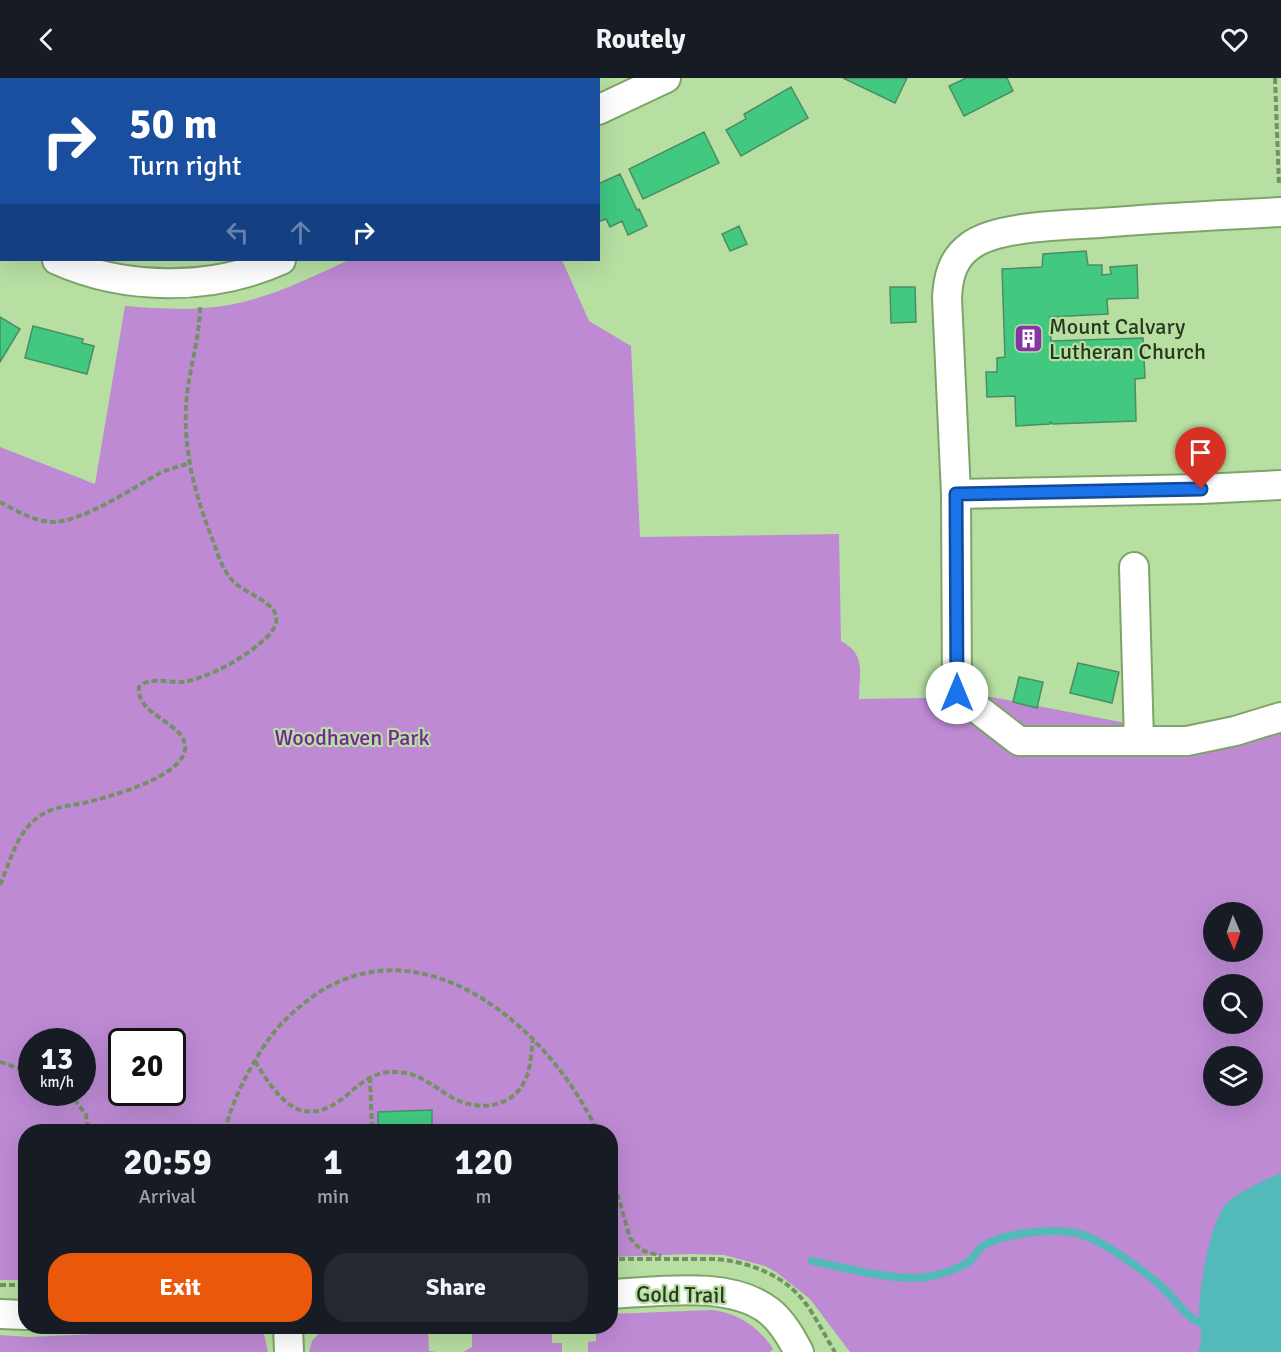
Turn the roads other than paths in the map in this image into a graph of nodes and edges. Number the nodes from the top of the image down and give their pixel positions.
1 (666, 78) edge
2 (600, 109) edge
3 (1281, 212) edge
4 (60, 261) edge
5 (278, 261) edge
6 (1281, 485) edge
7 (956, 494) junction
8 (1134, 567) dead end
9 (1281, 717) edge
10 (1139, 741) junction
11 (618, 1294) edge
12 (0, 1314) edge
13 (18, 1315) edge
14 (288, 1334) edge
15 (289, 1352) edge
16 (799, 1352) edge

1 - 2 street
3 - 7 street
4 - 5 street
6 - 7 street
7 - 10 street
8 - 10 street
9 - 10 street
11 - 16 street, Gold Trail
12 - 13 street
14 - 15 street

